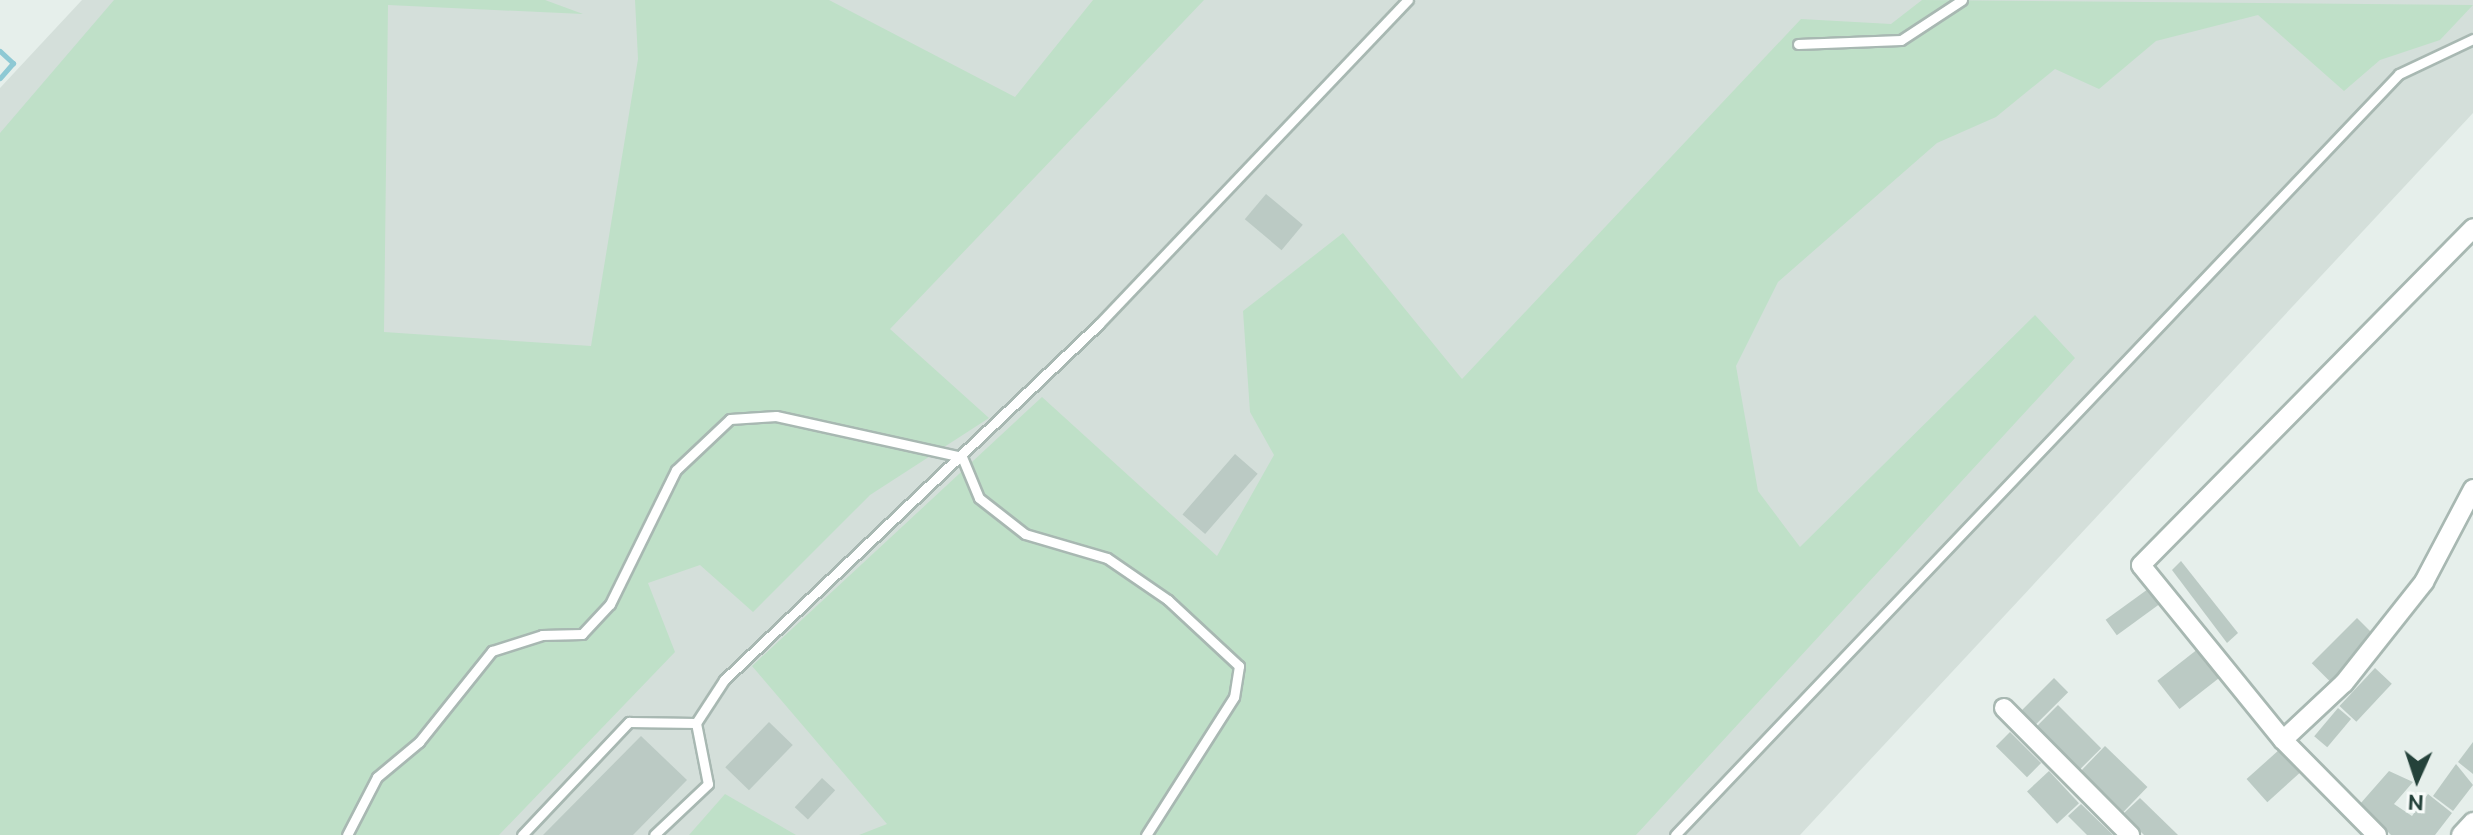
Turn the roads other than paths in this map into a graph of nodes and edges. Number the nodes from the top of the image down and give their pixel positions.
1 (1408, 0) edge
2 (1962, 0) edge
3 (2473, 39) edge
4 (1798, 44) dead end
5 (2473, 228) edge
6 (962, 457) junction
7 (2473, 489) edge
8 (2004, 708) dead end
9 (696, 723) junction
10 (2283, 740) junction
11 (2473, 822) edge
12 (347, 835) edge
13 (522, 835) edge
14 (654, 835) edge
15 (1146, 835) edge
16 (1675, 835) edge
17 (2130, 835) edge
18 (2377, 835) edge
19 (2461, 835) edge

1 - 6 lane
2 - 4 lane
3 - 16 lane
5 - 10 street
6 - 9 lane
6 - 12 lane
6 - 15 lane
7 - 10 street
8 - 17 street
9 - 13 lane
9 - 14 lane
10 - 18 street
11 - 19 street

